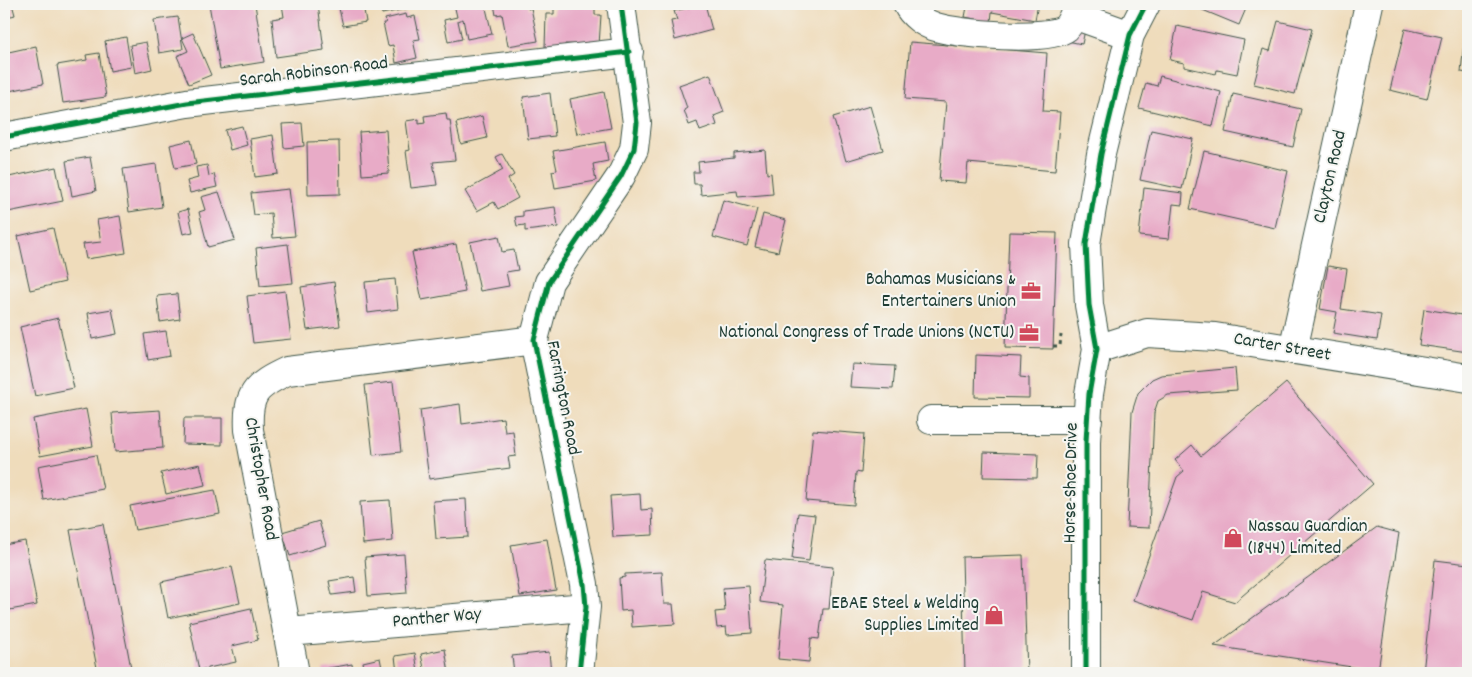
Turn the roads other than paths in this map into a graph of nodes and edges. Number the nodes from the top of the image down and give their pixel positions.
1 (621, 4) edge
2 (907, 4) edge
3 (1369, 4) edge
4 (1143, 6) edge
5 (1076, 9) edge
6 (1130, 35) junction
7 (629, 52) junction
8 (4, 137) edge
9 (534, 340) junction
10 (1097, 349) junction
11 (1292, 350) junction
12 (1468, 378) edge
13 (931, 420) dead end
14 (1088, 420) junction
15 (586, 607) junction
16 (288, 632) junction
17 (294, 673) edge
18 (579, 673) edge
19 (1086, 673) edge

1 - 7 street, Farrington Road
2 - 5 street
3 - 11 street, Clayton Road
4 - 6 street, Horse Shoe Drive
5 - 6 street
6 - 10 street, Horse Shoe Drive
7 - 8 street, Sarah Robinson Road
7 - 9 street, Farrington Road
9 - 15 street, Farrington Road
9 - 16 street, Christopher Road
10 - 11 street, Carter Street
10 - 14 street, Horse Shoe Drive
11 - 12 street, Carter Street
13 - 14 street
14 - 19 street, Horse Shoe Drive
15 - 16 street, Panther Way
15 - 18 street, Farrington Road
16 - 17 street, Christopher Road

